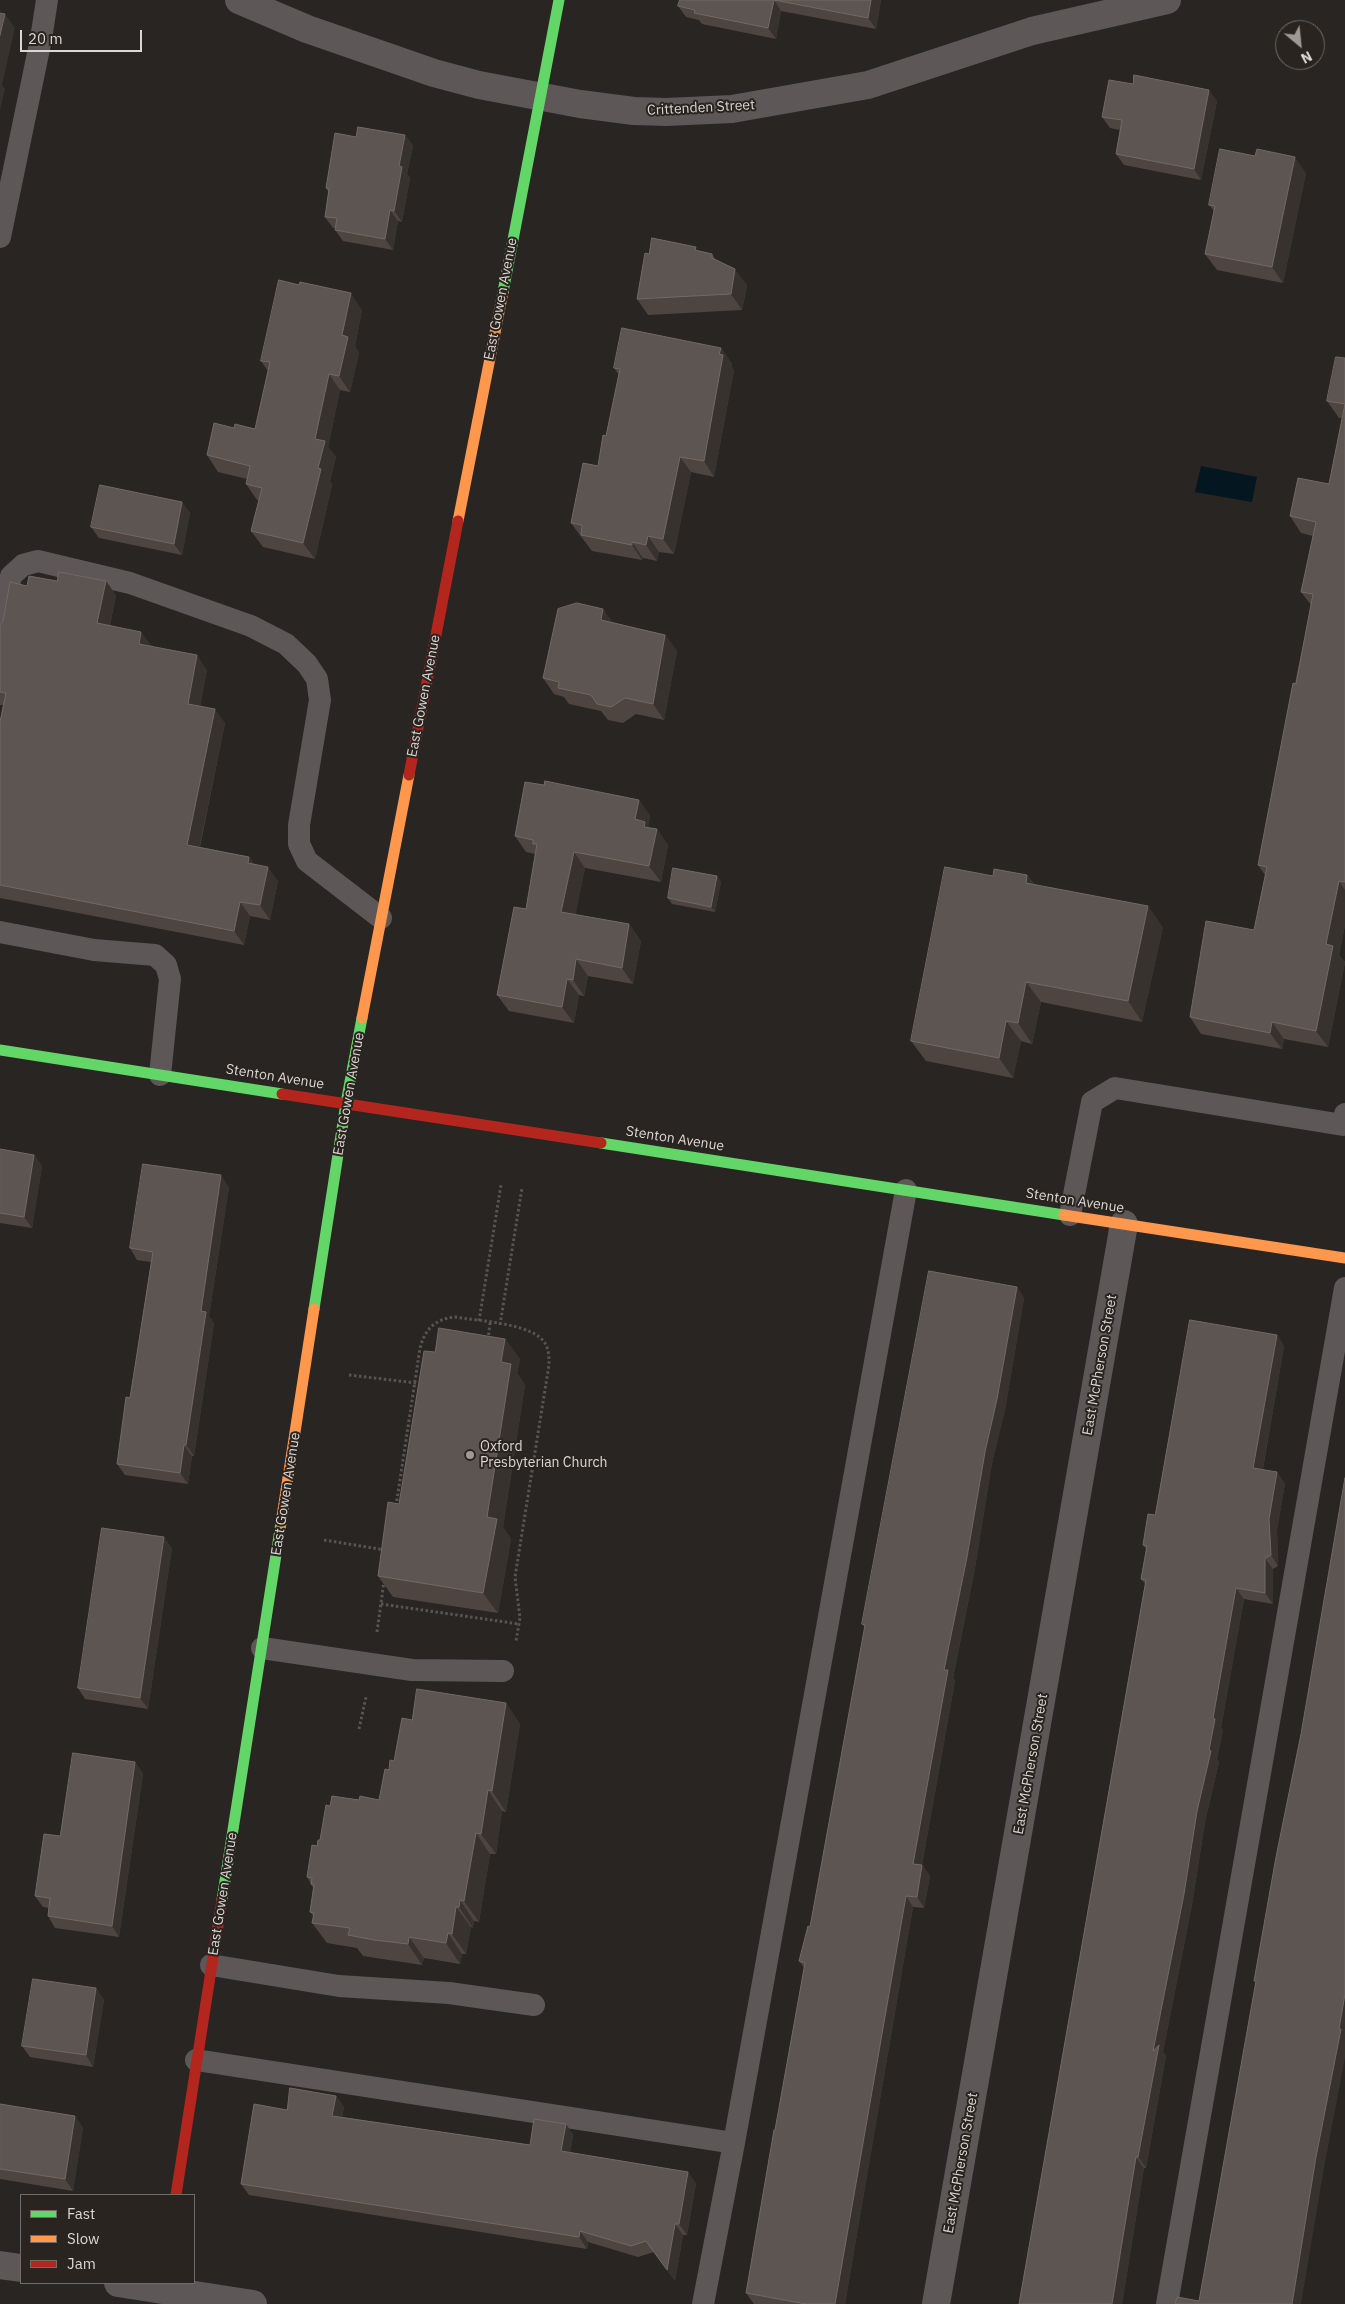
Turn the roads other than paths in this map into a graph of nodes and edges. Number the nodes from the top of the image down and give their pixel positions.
1 (47, 0) edge
2 (239, 0) edge
3 (559, 0) edge
4 (1166, 0) edge
5 (541, 97) junction
6 (0, 237) edge
7 (0, 632) edge
8 (381, 918) junction
9 (0, 932) edge
10 (0, 1050) edge
11 (160, 1075) junction
12 (346, 1103) junction
13 (1345, 1114) edge
14 (906, 1190) junction
15 (1070, 1215) junction
16 (1124, 1224) junction
17 (1345, 1258) edge
18 (1345, 1288) edge
19 (262, 1648) junction
20 (503, 1671) dead end
21 (211, 1965) junction
22 (534, 2005) dead end
23 (196, 2060) junction
24 (734, 2143) junction
25 (176, 2194) edge
26 (0, 2265) edge
27 (20, 2268) edge
28 (123, 2284) edge
29 (161, 2292) edge
30 (253, 2304) edge
31 (703, 2304) edge
32 (936, 2304) edge
33 (1167, 2304) edge

1 - 6 lane
2 - 5 street, Crittenden Street
3 - 5 street, East Gowen Avenue
4 - 5 street, Crittenden Street
5 - 8 street, East Gowen Avenue
7 - 8 lane
8 - 12 street, East Gowen Avenue
9 - 11 lane
10 - 11 street, Stenton Avenue
11 - 12 street, Stenton Avenue
12 - 14 street, Stenton Avenue
12 - 19 street, East Gowen Avenue
13 - 15 lane
14 - 15 street, Stenton Avenue
14 - 24 lane
15 - 16 street, Stenton Avenue
16 - 17 street, Stenton Avenue
16 - 32 street, East McPherson Street
18 - 33 lane
19 - 20 lane
19 - 21 street, East Gowen Avenue
21 - 22 lane
21 - 23 street, East Gowen Avenue
23 - 24 lane
23 - 25 street, East Gowen Avenue
24 - 31 lane
26 - 27 street
28 - 29 street
29 - 30 street

